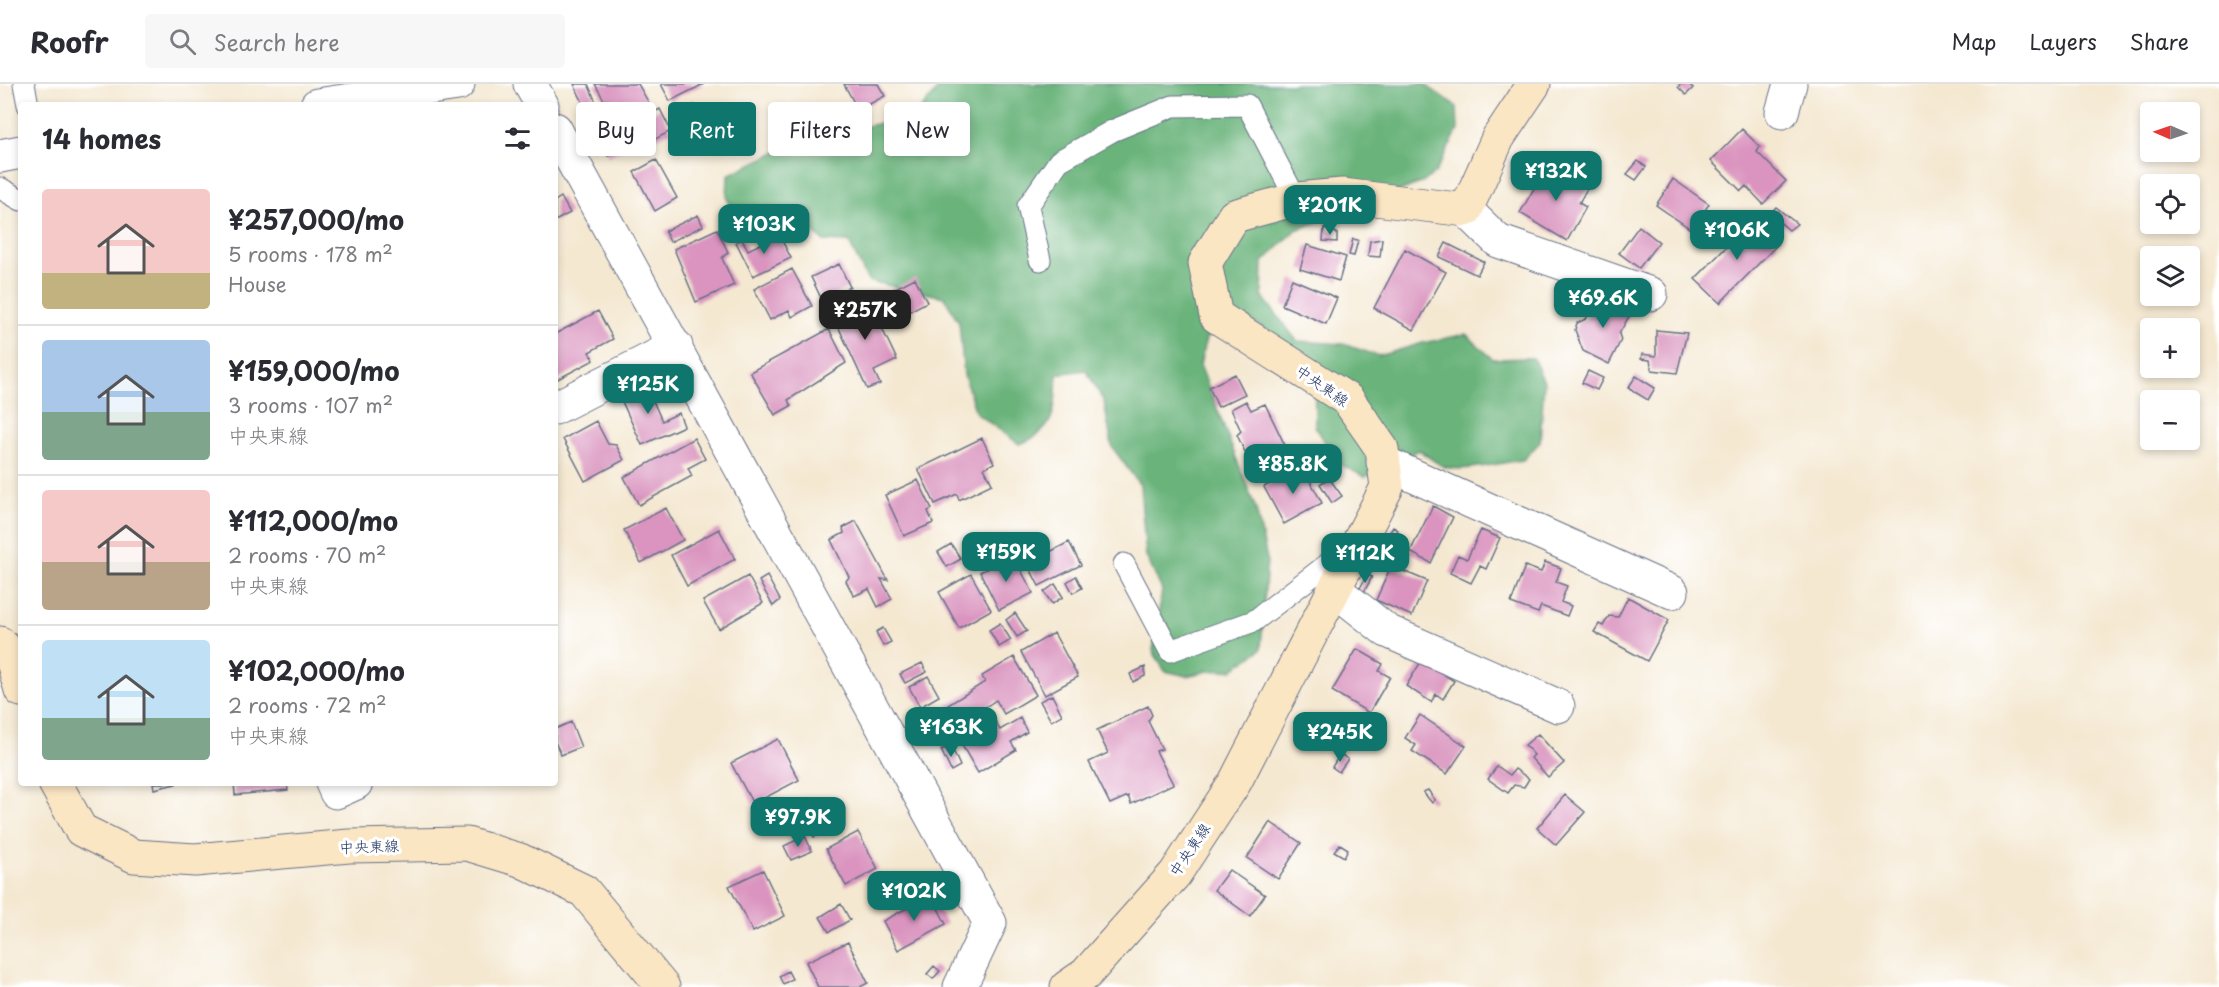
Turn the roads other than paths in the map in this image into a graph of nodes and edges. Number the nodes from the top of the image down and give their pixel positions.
1 (24, 84) edge
2 (530, 84) edge
3 (1534, 84) edge
4 (454, 85) edge
5 (27, 102) edge
6 (338, 102) edge
7 (540, 102) edge
8 (558, 134) edge
9 (18, 153) edge
10 (0, 156) edge
11 (0, 188) edge
12 (18, 198) edge
13 (1296, 200) junction
14 (1466, 210) junction
15 (1040, 260) dead end
16 (1651, 294) dead end
17 (676, 346) junction
18 (558, 406) edge
19 (1383, 462) junction
20 (1360, 539) junction
21 (1124, 564) dead end
22 (1334, 589) junction
23 (1672, 592) dead end
24 (0, 643) edge
25 (18, 680) edge
26 (1558, 706) dead end
27 (58, 786) edge
28 (333, 786) edge
29 (349, 786) edge
30 (663, 987) edge
31 (960, 987) edge
32 (1067, 987) edge

1 - 5 lane
2 - 7 street
3 - 14 main road
4 - 6 street
8 - 17 street
9 - 10 street
11 - 12 lane
13 - 14 main road, 中央東線
13 - 15 lane
13 - 19 main road, 中央東線
14 - 16 street
17 - 18 street
17 - 31 street
19 - 20 main road, 中央東線
19 - 23 street
20 - 21 lane
20 - 22 main road, 中央東線
22 - 26 street
22 - 32 main road, 中央東線
24 - 25 main road
27 - 30 main road, 中央東線
28 - 29 street

